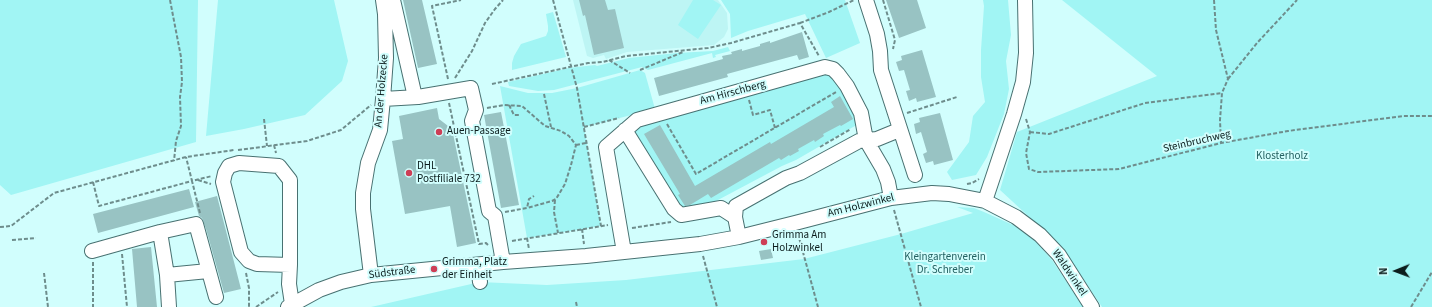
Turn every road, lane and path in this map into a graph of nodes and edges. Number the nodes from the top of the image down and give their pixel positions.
1 (170, 0) edge
2 (383, 0) edge
3 (393, 0) edge
4 (461, 0) edge
5 (503, 0) edge
6 (553, 0) edge
7 (854, 0) edge
8 (866, 0) edge
9 (882, 0) edge
10 (1025, 0) edge
11 (1214, 0) edge
12 (1297, 0) edge
13 (800, 23) junction
14 (686, 50) junction
15 (892, 54) dead end
16 (609, 60) junction
17 (572, 66) junction
18 (825, 67) junction
19 (640, 70) dead end
20 (630, 73) dead end
21 (1228, 79) junction
22 (492, 84) dead end
23 (847, 86) junction
24 (746, 89) junction
25 (447, 92) junction
26 (544, 94) dead end
27 (1222, 94) junction
28 (415, 97) junction
29 (957, 97) dead end
30 (383, 99) junction
31 (509, 105) junction
32 (480, 109) dead end
33 (660, 113) junction
34 (904, 114) dead end
35 (1014, 114) junction
36 (519, 115) dead end
37 (1432, 116) edge
38 (264, 119) dead end
39 (551, 127) junction
40 (775, 128) junction
41 (625, 130) junction
42 (899, 130) junction
43 (1030, 132) junction
44 (866, 140) junction
45 (586, 143) junction
46 (1221, 143) junction
47 (576, 145) junction
48 (267, 146) junction
49 (186, 157) junction
50 (174, 161) junction
51 (225, 173) junction
52 (915, 174) dead end
53 (192, 181) junction
54 (93, 182) junction
55 (534, 196) dead end
56 (891, 198) junction
57 (556, 199) junction
58 (985, 201) junction
59 (527, 208) junction
60 (500, 213) dead end
61 (682, 215) junction
62 (735, 217) junction
63 (795, 223) junction
64 (196, 224) junction
65 (601, 226) junction
66 (0, 227) edge
67 (620, 227) junction
68 (160, 232) junction
69 (558, 233) junction
70 (739, 237) junction
71 (36, 238) dead end
72 (12, 240) dead end
73 (124, 242) junction
74 (496, 244) junction
75 (700, 244) junction
76 (241, 252) junction
77 (624, 252) junction
78 (93, 255) joint
79 (503, 262) junction
80 (290, 265) junction
81 (478, 265) junction
82 (208, 270) junction
83 (1432, 272) edge
84 (44, 273) dead end
85 (166, 275) junction
86 (371, 275) junction
87 (480, 282) dead end
88 (289, 284) junction
89 (216, 297) dead end
90 (576, 302) dead end
91 (290, 306) edge
92 (48, 307) edge
93 (93, 307) edge
94 (127, 307) edge
95 (169, 307) edge
96 (249, 307) edge
97 (256, 307) edge
98 (578, 307) edge
99 (717, 307) edge
100 (818, 307) edge
101 (921, 307) edge
102 (1092, 307) edge
103 (1411, 307) edge

1 - 50 path
2 - 30 street, An der Holzecke
3 - 28 street
4 - 5 path
6 - 17 path
7 - 13 path
8 - 42 street
9 - 15 path
10 - 35 street
11 - 21 path
12 - 21 path
13 - 14 path
13 - 18 path
14 - 16 path
14 - 19 path
16 - 17 path
16 - 20 path
17 - 22 path
17 - 45 path
18 - 23 street
18 - 24 street, Am Hirschberg
21 - 27 path
23 - 40 path
23 - 44 street
24 - 33 street, Am Hirschberg
24 - 40 path
25 - 28 street
25 - 74 path
25 - 74 street
26 - 39 path
27 - 43 path
27 - 46 path
28 - 30 street
29 - 34 path
30 - 48 path
30 - 86 street, An der Holzecke
31 - 32 path
31 - 36 path
31 - 39 path
33 - 40 path
33 - 41 street, Am Hirschberg
35 - 43 path
35 - 58 street
37 - 46 path, Steinbruchweg
38 - 48 path
39 - 47 path
41 - 61 street
41 - 67 street, Am Hirschberg
42 - 44 street
42 - 52 street
43 - 46 path, Steinbruchweg
44 - 56 street
44 - 62 street
45 - 47 path
45 - 65 path
47 - 57 path
48 - 49 path
49 - 50 path
49 - 53 path
50 - 54 path
51 - 53 path
51 - 76 street
51 - 80 street
53 - 54 path
53 - 64 path
54 - 66 path
55 - 59 path
56 - 58 street, Am Holzwinkel
56 - 63 street, Am Holzwinkel
56 - 101 path
57 - 59 path
57 - 69 path
58 - 102 street, Waldwinkel
59 - 60 path
61 - 62 street
61 - 67 path
62 - 70 street
63 - 70 street, Am Holzwinkel
63 - 100 path
64 - 68 street
64 - 82 street
65 - 67 path
65 - 69 path
67 - 77 street, Am Hirschberg
68 - 73 street
68 - 85 street
69 - 74 path
70 - 75 street, Am Holzwinkel
71 - 72 path
73 - 78 street
73 - 94 path
74 - 79 street
75 - 77 street, Am Holzwinkel
75 - 99 path
76 - 80 street
76 - 96 path
77 - 79 street, Am Holzwinkel
78 - 93 path
79 - 81 street, Südstraße
80 - 88 street
81 - 86 street, Südstraße
81 - 87 street
82 - 85 street
82 - 89 street
83 - 103 path
84 - 92 path
85 - 95 street
86 - 91 street, Südstraße
88 - 91 street
88 - 97 path
90 - 98 path

